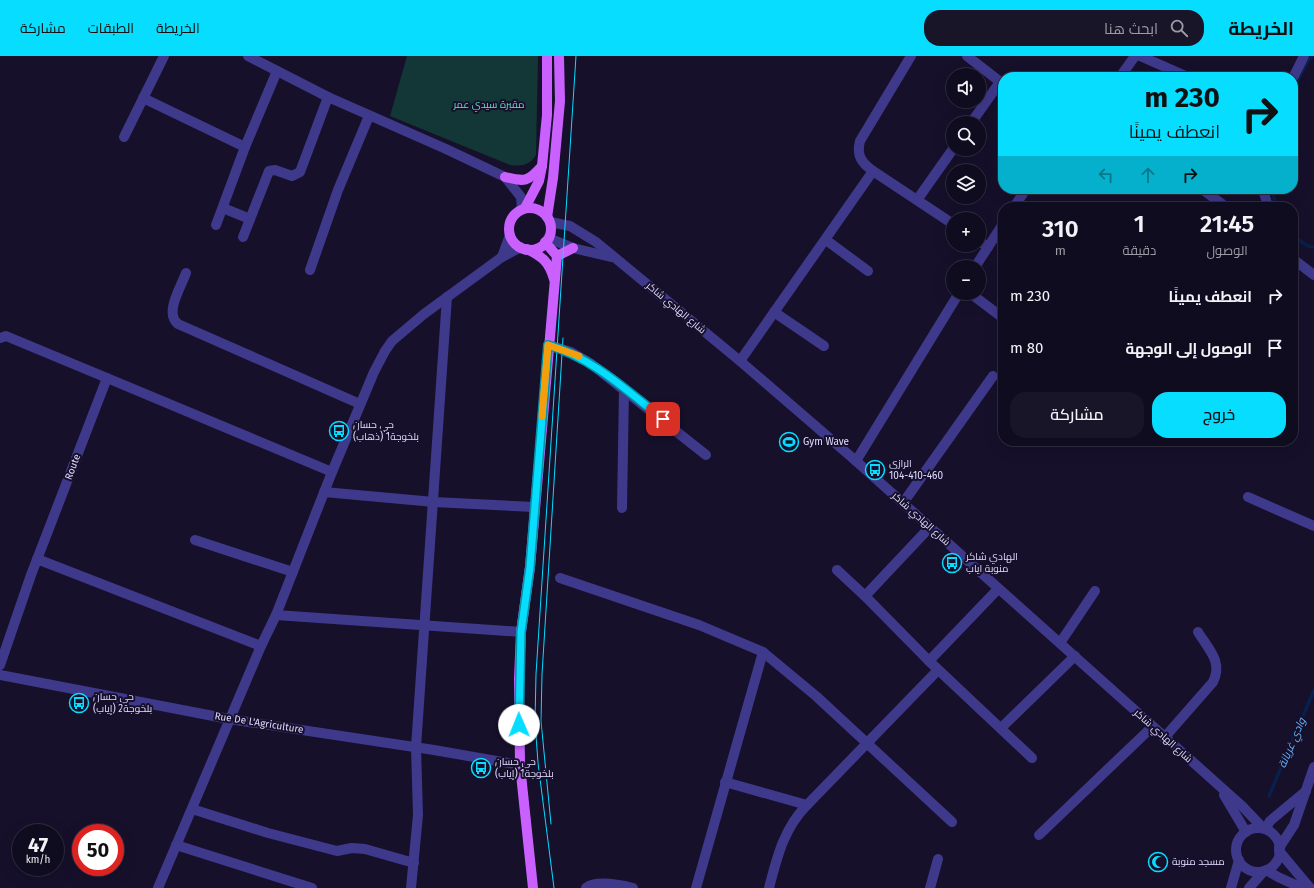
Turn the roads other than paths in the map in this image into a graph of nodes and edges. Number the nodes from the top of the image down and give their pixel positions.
1 (164, 56) edge
2 (248, 56) edge
3 (547, 56) edge
4 (559, 56) edge
5 (911, 56) edge
6 (967, 56) edge
7 (1134, 56) edge
8 (1140, 56) edge
9 (1304, 56) edge
10 (277, 71) junction
11 (1123, 72) edge
12 (1177, 72) edge
13 (1296, 72) edge
14 (998, 80) edge
15 (998, 88) edge
16 (328, 97) junction
17 (143, 98) junction
18 (369, 116) junction
19 (976, 116) edge
20 (124, 137) dead end
21 (245, 147) junction
22 (948, 156) edge
23 (542, 166) junction
24 (873, 171) junction
25 (505, 177) junction
26 (1209, 194) edge
27 (917, 200) junction
28 (1219, 202) edge
29 (222, 208) junction
30 (523, 209) junction
31 (250, 219) junction
32 (549, 219) junction
33 (946, 219) edge
34 (216, 225) dead end
35 (998, 229) edge
36 (510, 235) junction
37 (243, 237) dead end
38 (547, 240) junction
39 (826, 240) junction
40 (986, 241) edge
41 (524, 248) junction
42 (574, 248) junction
43 (556, 256) junction
44 (502, 257) junction
45 (620, 260) junction
46 (1298, 263) edge
47 (310, 270) dead end
48 (868, 271) dead end
49 (186, 273) dead end
50 (1314, 275) edge
51 (555, 284) junction
52 (447, 296) junction
53 (956, 300) edge
54 (979, 300) edge
55 (774, 312) junction
56 (998, 314) edge
57 (0, 338) edge
58 (548, 345) junction
59 (824, 346) dead end
60 (740, 361) junction
61 (993, 376) dead end
62 (107, 378) junction
63 (624, 389) junction
64 (360, 404) junction
65 (706, 455) dead end
66 (856, 462) junction
67 (332, 472) junction
68 (324, 492) junction
69 (1248, 497) dead end
70 (434, 502) junction
71 (903, 503) junction
72 (534, 507) junction
73 (622, 508) dead end
74 (1314, 526) edge
75 (930, 527) junction
76 (195, 540) dead end
77 (37, 559) junction
78 (837, 570) dead end
79 (293, 572) junction
80 (560, 578) dead end
81 (998, 589) junction
82 (1095, 591) dead end
83 (865, 596) junction
84 (276, 615) junction
85 (425, 626) junction
86 (521, 632) junction
87 (1198, 632) dead end
88 (1060, 643) junction
89 (261, 646) junction
90 (763, 652) junction
91 (1075, 656) junction
92 (929, 661) junction
93 (0, 664) edge
94 (938, 670) junction
95 (0, 675) edge
96 (229, 719) junction
97 (1152, 727) junction
98 (1001, 728) junction
99 (1164, 738) junction
100 (866, 743) junction
101 (416, 747) junction
102 (1032, 758) dead end
103 (520, 765) junction
104 (1314, 767) edge
105 (725, 782) junction
106 (1218, 785) junction
107 (1306, 791) junction
108 (807, 805) junction
109 (192, 810) junction
110 (952, 822) dead end
111 (1264, 828) junction
112 (1246, 832) junction
113 (1039, 835) dead end
114 (176, 845) junction
115 (1279, 850) junction
116 (938, 859) dead end
117 (1239, 860) junction
118 (414, 864) junction
119 (1265, 870) junction
120 (603, 886) edge
121 (158, 888) edge
122 (312, 888) edge
123 (411, 888) edge
124 (533, 888) edge
125 (586, 888) edge
126 (633, 888) edge
127 (696, 888) edge
128 (769, 888) edge
129 (930, 888) edge
130 (1231, 888) edge
131 (1249, 888) edge
132 (1302, 888) edge
133 (1310, 888) edge

1 - 17 street
2 - 10 street
3 - 23 main road
4 - 32 main road
5 - 24 street
6 - 14 street
7 - 11 street
8 - 12 street
9 - 13 street
10 - 16 street
10 - 21 street
15 - 19 street
16 - 18 street
16 - 31 street
17 - 20 street
17 - 21 street
18 - 25 street
18 - 47 street
21 - 29 street
22 - 27 street
23 - 25 main road
23 - 30 main road
24 - 27 street
24 - 39 street
25 - 30 street
26 - 28 street
27 - 33 street
29 - 31 street
29 - 34 street
30 - 32 main road
30 - 36 main road
31 - 37 street
32 - 38 main road
32 - 45 street, شارع الهادي شاكر
35 - 40 street
36 - 41 main road
36 - 44 street
38 - 41 main road
38 - 42 street, شارع الهادي شاكر
38 - 43 main road
39 - 48 street
39 - 55 street
41 - 44 street
41 - 51 main road
42 - 43 main road
42 - 45 street, شارع الهادي شاكر
43 - 51 main road
44 - 52 street
45 - 60 street, شارع الهادي شاكر
46 - 50 street
49 - 64 street
51 - 58 main road
52 - 64 street
52 - 70 street
53 - 66 street
54 - 56 street
55 - 59 street
55 - 60 street
57 - 62 street
58 - 63 street
58 - 72 main road
60 - 66 street, شارع الهادي شاكر
61 - 71 street
62 - 67 street
62 - 77 street, Route
63 - 65 street
63 - 73 street
64 - 67 street
66 - 71 street, شارع الهادي شاكر
67 - 68 street
68 - 70 street
68 - 79 street
69 - 74 street
70 - 72 street
70 - 85 street
71 - 75 street, شارع الهادي شاكر
72 - 86 main road
75 - 81 street, شارع الهادي شاكر
75 - 83 street
76 - 79 street
77 - 89 street
77 - 93 street, Route
78 - 83 street
79 - 84 street
80 - 90 street
81 - 88 street, شارع الهادي شاكر
81 - 92 street
82 - 88 street
83 - 92 street
84 - 85 street
84 - 89 street
85 - 86 street
85 - 101 street
86 - 103 main road
87 - 99 street
88 - 91 street, شارع الهادي شاكر
89 - 96 street
90 - 100 street
90 - 105 street
91 - 97 street, شارع الهادي شاكر
91 - 98 street
92 - 94 street
94 - 98 street
94 - 100 street
95 - 96 street, Rue De L'Agriculture
96 - 101 street, Rue De L'Agriculture
96 - 109 street
97 - 99 street, شارع الهادي شاكر
97 - 113 street
98 - 102 street
99 - 106 street, شارع الهادي شاكر
100 - 108 street
100 - 110 street
101 - 103 street, Rue De L'Agriculture
101 - 118 street
103 - 124 main road
104 - 107 street
105 - 108 street
105 - 127 street
106 - 111 street, شارع الهادي شاكر
106 - 112 street, شارع الهادي شاكر
107 - 111 street
107 - 115 street
108 - 128 street
109 - 114 street
109 - 118 street
111 - 112 street
111 - 115 street
112 - 117 street
114 - 121 street
114 - 122 street
115 - 119 street
115 - 133 street
116 - 129 street
117 - 119 street
117 - 130 street
118 - 123 street
119 - 131 street
119 - 132 street
120 - 125 street
120 - 126 street

